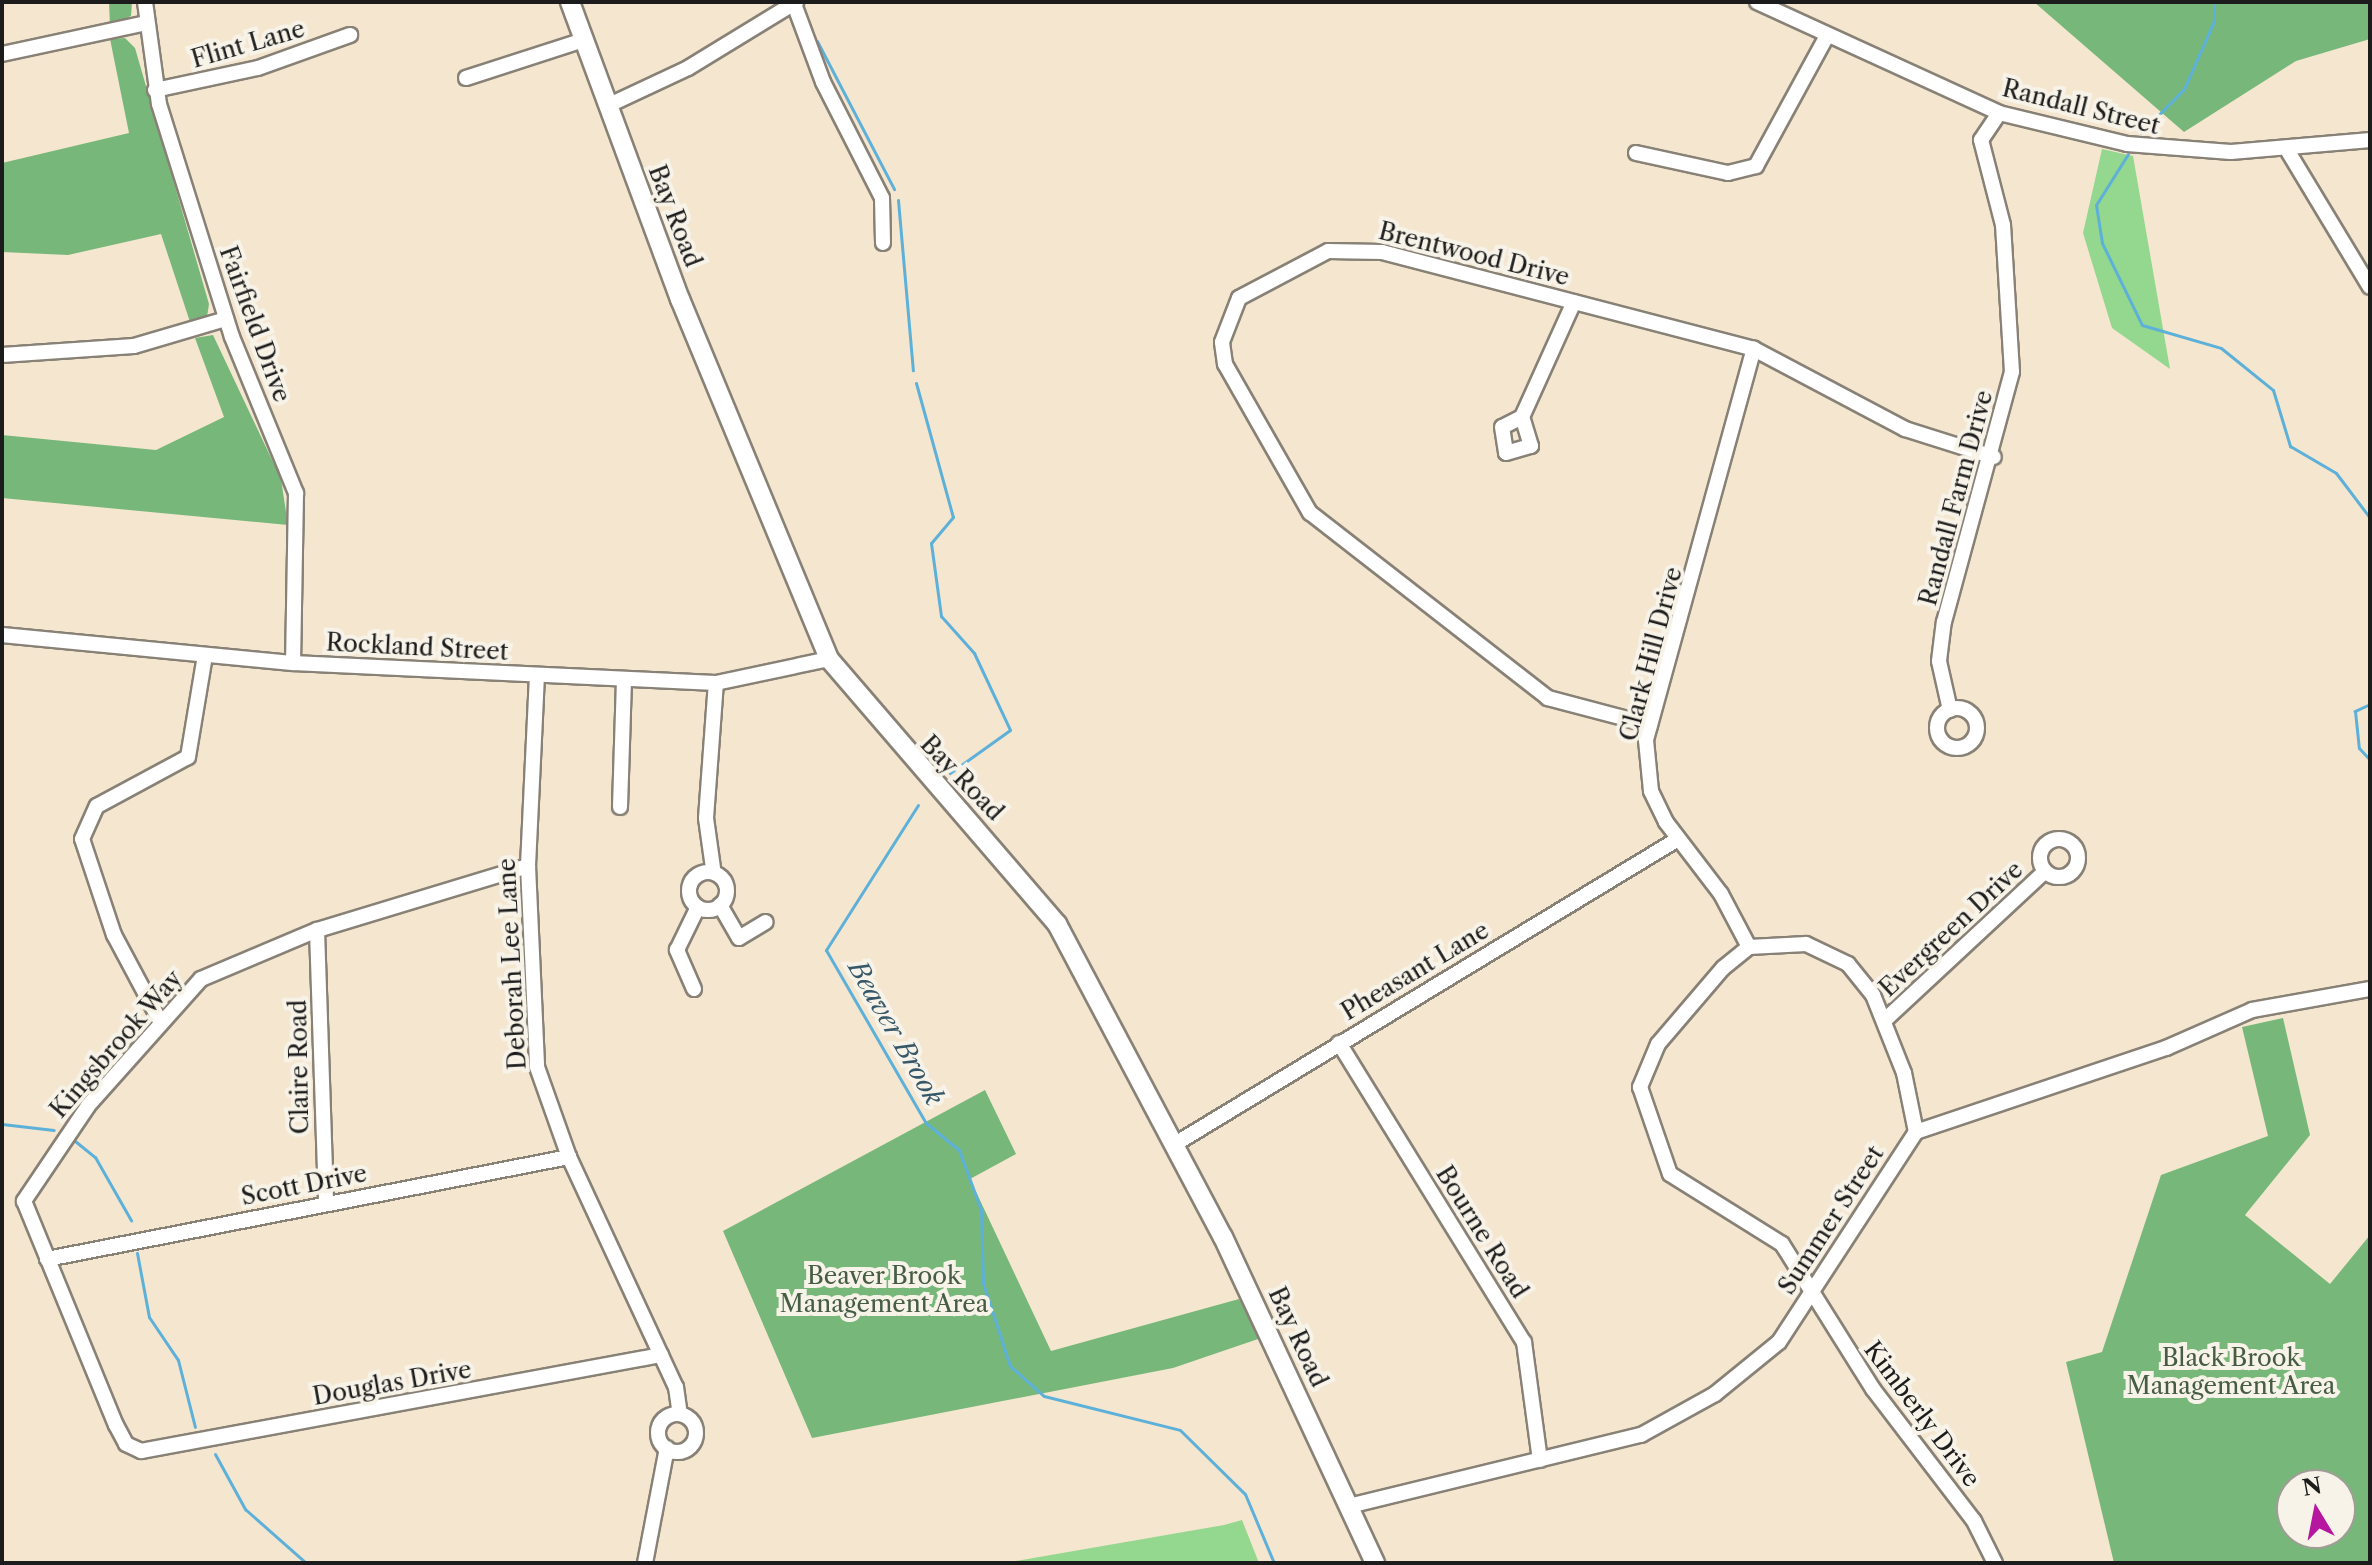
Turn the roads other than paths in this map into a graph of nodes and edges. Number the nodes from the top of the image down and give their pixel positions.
1 (145, 2) edge
2 (570, 2) edge
3 (1757, 2) edge
4 (795, 3) edge
5 (146, 23) junction
6 (350, 35) dead end
7 (1827, 36) junction
8 (584, 40) junction
9 (2, 54) edge
10 (466, 78) dead end
11 (155, 90) junction
12 (607, 106) junction
13 (1999, 113) junction
14 (2370, 140) edge
15 (2286, 148) junction
16 (1636, 153) dead end
17 (883, 243) dead end
18 (2370, 287) edge
19 (1574, 302) junction
20 (226, 319) junction
21 (1754, 349) junction
22 (2, 355) edge
23 (1522, 417) dead end
24 (1994, 457) junction
25 (2, 635) edge
26 (205, 655) junction
27 (829, 659) junction
28 (293, 663) junction
29 (537, 675) junction
30 (624, 679) junction
31 (716, 683) junction
32 (1950, 710) dead end
33 (1650, 725) junction
34 (620, 807) dead end
35 (1678, 839) junction
36 (528, 866) junction
37 (713, 868) junction
38 (2045, 871) dead end
39 (720, 905) junction
40 (697, 909) junction
41 (766, 922) dead end
42 (317, 930) junction
43 (1749, 947) junction
44 (694, 989) dead end
45 (2370, 989) edge
46 (1886, 1019) junction
47 (160, 1021) junction
48 (1339, 1043) junction
49 (1916, 1132) junction
50 (1175, 1144) junction
51 (569, 1157) junction
52 (326, 1202) junction
53 (47, 1259) junction
54 (1810, 1294) junction
55 (661, 1355) junction
56 (680, 1414) junction
57 (130, 1448) joint
58 (667, 1448) junction
59 (1540, 1460) junction
60 (1349, 1506) junction
61 (645, 1563) edge
62 (1375, 1563) edge
63 (1995, 1563) edge

1 - 5 street, Fairfield Drive
2 - 8 main road, Bay Road
3 - 7 street, Randall Street
4 - 12 street
4 - 17 street
5 - 9 street
5 - 11 street, Fairfield Drive
6 - 11 street, Flint Lane
7 - 13 street, Randall Street
7 - 16 street
8 - 10 street
8 - 12 main road, Bay Road
11 - 20 street, Fairfield Drive
12 - 27 main road, Bay Road
13 - 15 street, Randall Street
13 - 24 street, Randall Farm Drive
14 - 15 street, Randall Street
15 - 18 street
19 - 21 street, Brentwood Drive
19 - 23 street
19 - 33 street, Brentwood Drive
20 - 22 street
20 - 28 street, Fairfield Drive
21 - 24 street, Brentwood Drive
21 - 33 street, Clark Hill Drive
24 - 32 street, Randall Farm Drive
25 - 26 street, Rockland Street
26 - 28 street, Rockland Street
26 - 47 street
27 - 31 street, Rockland Street
27 - 50 main road, Bay Road
28 - 29 street, Rockland Street
29 - 30 street, Rockland Street
29 - 36 street, Deborah Lee Lane
30 - 31 street, Rockland Street
30 - 34 street
31 - 37 street
33 - 35 street, Clark Hill Drive
35 - 43 street, Clark Hill Drive
35 - 48 street, Pheasant Lane
36 - 42 street, Kingsbrook Way
36 - 51 street, Deborah Lee Lane
37 - 39 street
37 - 40 street
38 - 46 street, Evergreen Drive
39 - 40 street
39 - 41 street
40 - 44 street
42 - 47 street, Kingsbrook Way
42 - 52 street, Claire Road
43 - 46 street
43 - 54 street, Kimberly Drive
45 - 49 street, Summer Street
46 - 49 street
47 - 53 street, Kingsbrook Way
48 - 50 street, Pheasant Lane
48 - 59 street, Bourne Road
49 - 54 street, Summer Street
50 - 60 main road, Bay Road
51 - 52 street, Scott Drive
51 - 55 street, Deborah Lee Lane
52 - 53 street, Scott Drive
53 - 57 street, Kingsbrook Way
54 - 59 street, Summer Street
54 - 63 street, Kimberly Drive
55 - 56 street, Deborah Lee Lane
55 - 57 street, Douglas Drive
56 - 58 street
56 - 58 street, Deborah Lee Lane
58 - 61 street
59 - 60 street, Summer Street
60 - 62 main road, Bay Road

